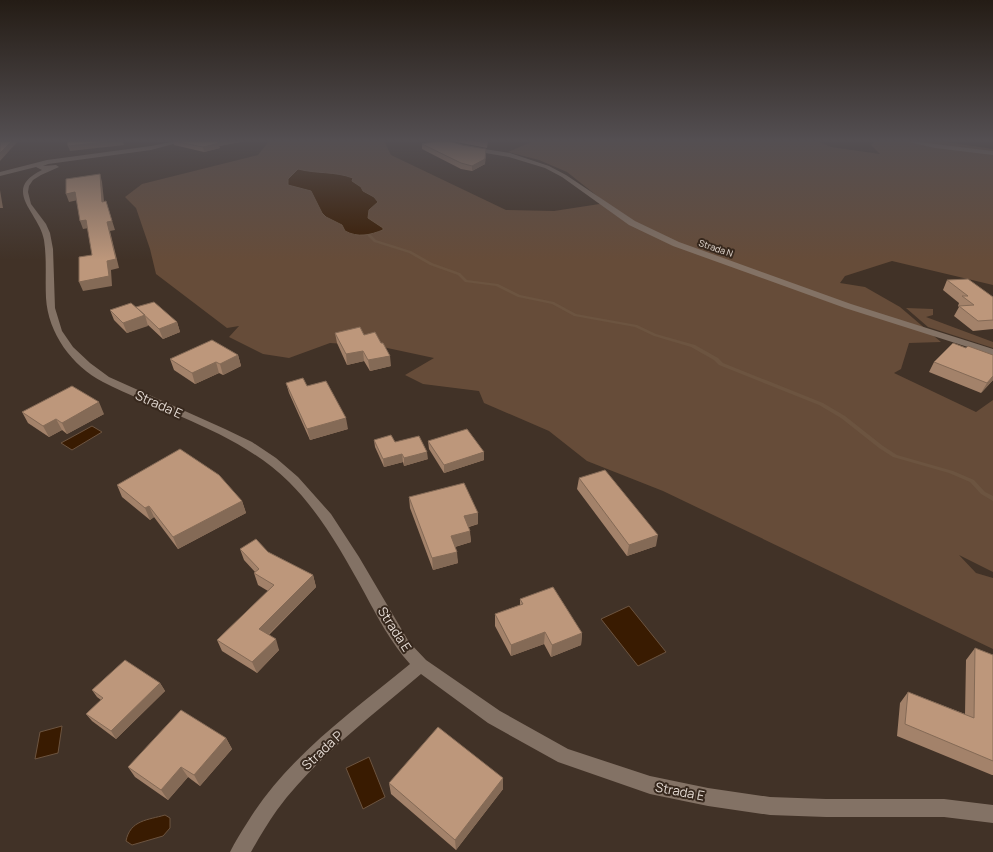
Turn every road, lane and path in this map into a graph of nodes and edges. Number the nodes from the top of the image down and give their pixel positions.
1 (30, 181) edge
2 (571, 181) edge
3 (993, 352) edge
4 (421, 665) junction
5 (993, 814) edge
6 (240, 852) edge

1 - 4 street, Strada E
2 - 3 street, Strada N
4 - 5 street, Strada E
4 - 6 street, Strada P

